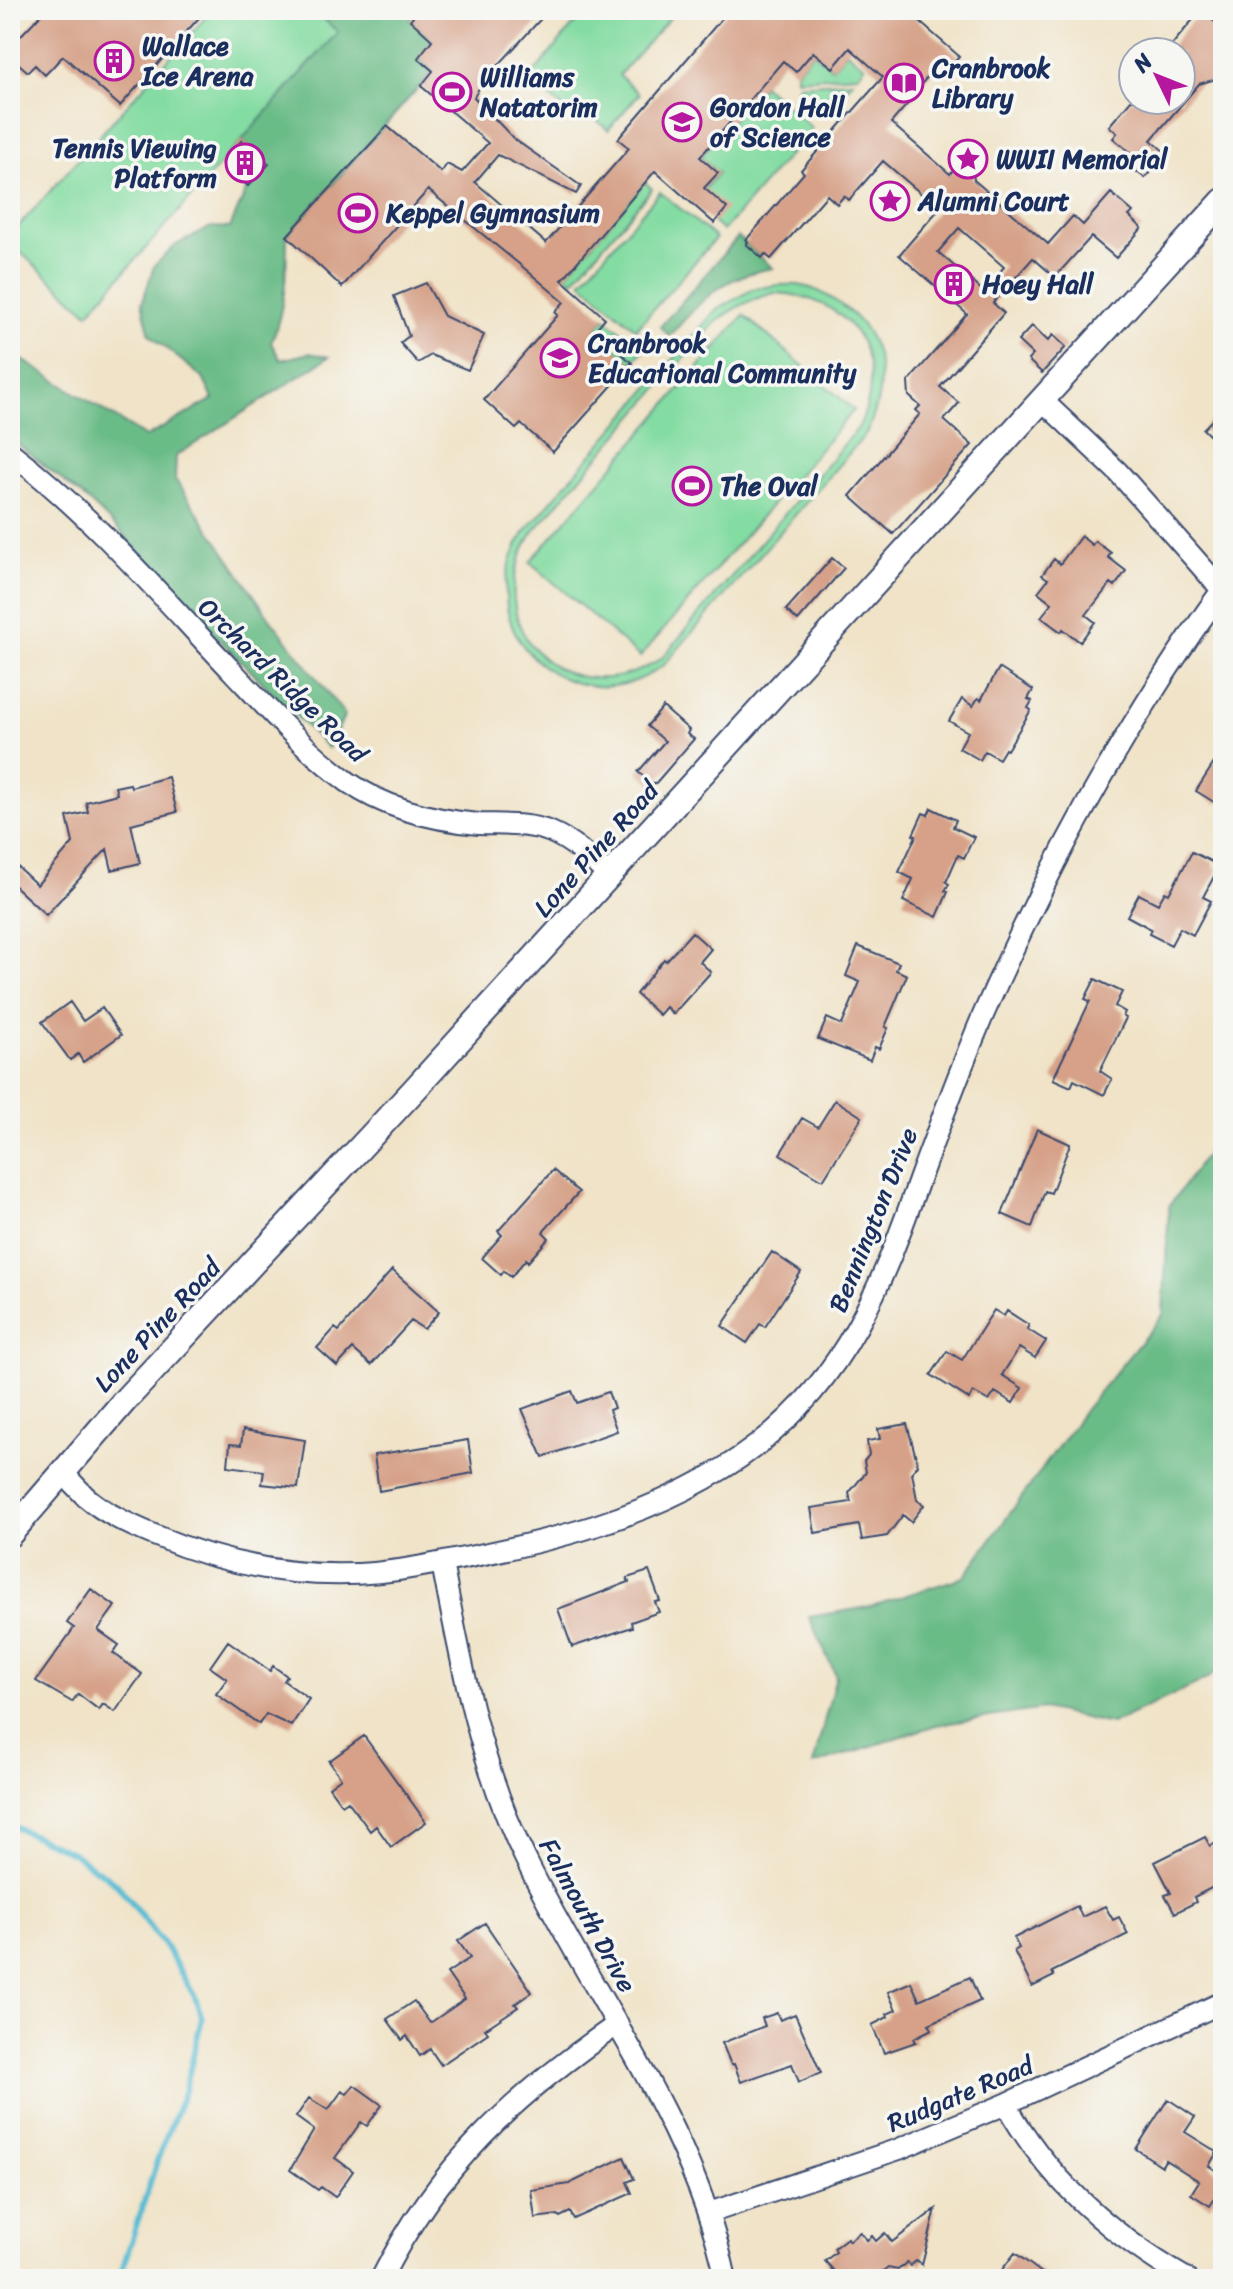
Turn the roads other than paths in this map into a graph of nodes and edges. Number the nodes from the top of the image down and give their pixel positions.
1 (1223, 201) edge
2 (1042, 400) junction
3 (10, 452) edge
4 (1223, 590) edge
5 (609, 876) junction
6 (62, 1472) junction
7 (10, 1534) edge
8 (442, 1563) junction
9 (1223, 2002) edge
10 (618, 2024) junction
11 (1006, 2104) junction
12 (709, 2213) junction
13 (381, 2279) edge
14 (726, 2279) edge
15 (1187, 2279) edge

1 - 2 street, Lone Pine Road
2 - 4 street
2 - 5 street, Lone Pine Road
3 - 5 street, Orchard Ridge Road
4 - 8 street, Bennington Drive
5 - 6 street, Lone Pine Road
6 - 7 street, Lone Pine Road
6 - 8 street, Bennington Drive
8 - 10 street, Falmouth Drive
9 - 11 street, Rudgate Road
10 - 12 street, Falmouth Drive
10 - 13 street
11 - 12 street, Rudgate Road
11 - 15 street
12 - 14 street, Falmouth Drive

